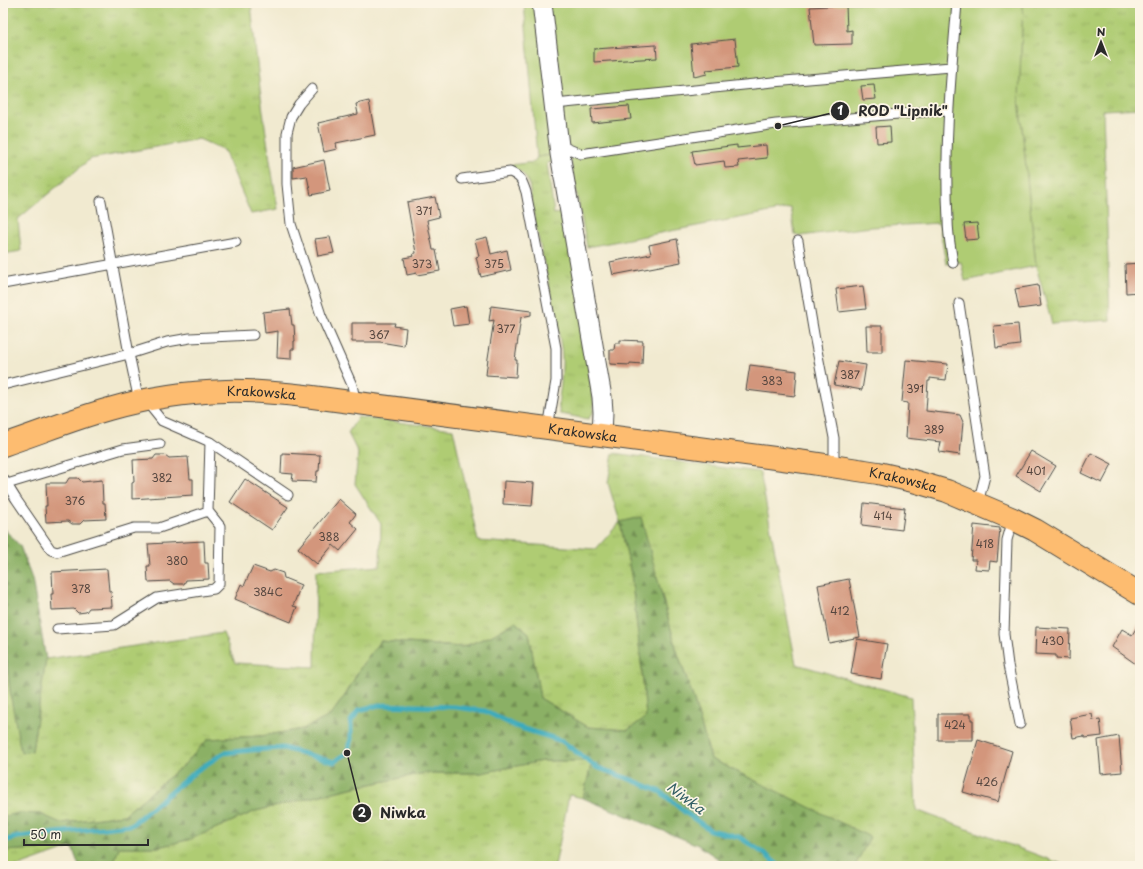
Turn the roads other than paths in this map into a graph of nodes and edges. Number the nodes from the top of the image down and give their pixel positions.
1 (542, 3) edge
2 (958, 3) edge
3 (951, 67) junction
4 (312, 89) dead end
5 (554, 104) junction
6 (948, 110) junction
7 (559, 145) junction
8 (462, 179) dead end
9 (101, 201) dead end
10 (798, 241) dead end
11 (236, 242) dead end
12 (953, 263) dead end
13 (112, 264) junction
14 (3, 284) edge
15 (959, 302) dead end
16 (253, 335) dead end
17 (129, 354) junction
18 (3, 385) edge
19 (142, 401) junction
20 (356, 403) junction
21 (548, 428) junction
22 (602, 436) junction
23 (210, 442) junction
24 (160, 444) dead end
25 (3, 445) edge
26 (834, 466) junction
27 (5, 481) edge
28 (288, 495) dead end
29 (978, 503) junction
30 (208, 511) junction
31 (1013, 518) junction
32 (1140, 594) edge
33 (57, 629) dead end
34 (1020, 724) dead end

1 - 5 street
2 - 3 lane
3 - 5 lane
3 - 6 lane
4 - 20 lane
5 - 7 street
6 - 7 lane
6 - 12 lane
7 - 22 street
8 - 21 lane
9 - 13 lane
10 - 26 lane
11 - 13 lane
13 - 14 lane
13 - 17 lane
15 - 29 lane
16 - 17 lane
17 - 18 lane
17 - 19 lane
19 - 20 main road, Krakowska
19 - 23 lane
19 - 25 main road, Krakowska
20 - 21 main road, Krakowska
21 - 22 main road, Krakowska
22 - 26 main road, Krakowska
23 - 28 lane
23 - 30 lane
24 - 27 lane
26 - 29 main road, Krakowska
27 - 30 lane
29 - 31 main road, Krakowska
30 - 33 lane
31 - 32 main road, Krakowska
31 - 34 lane

